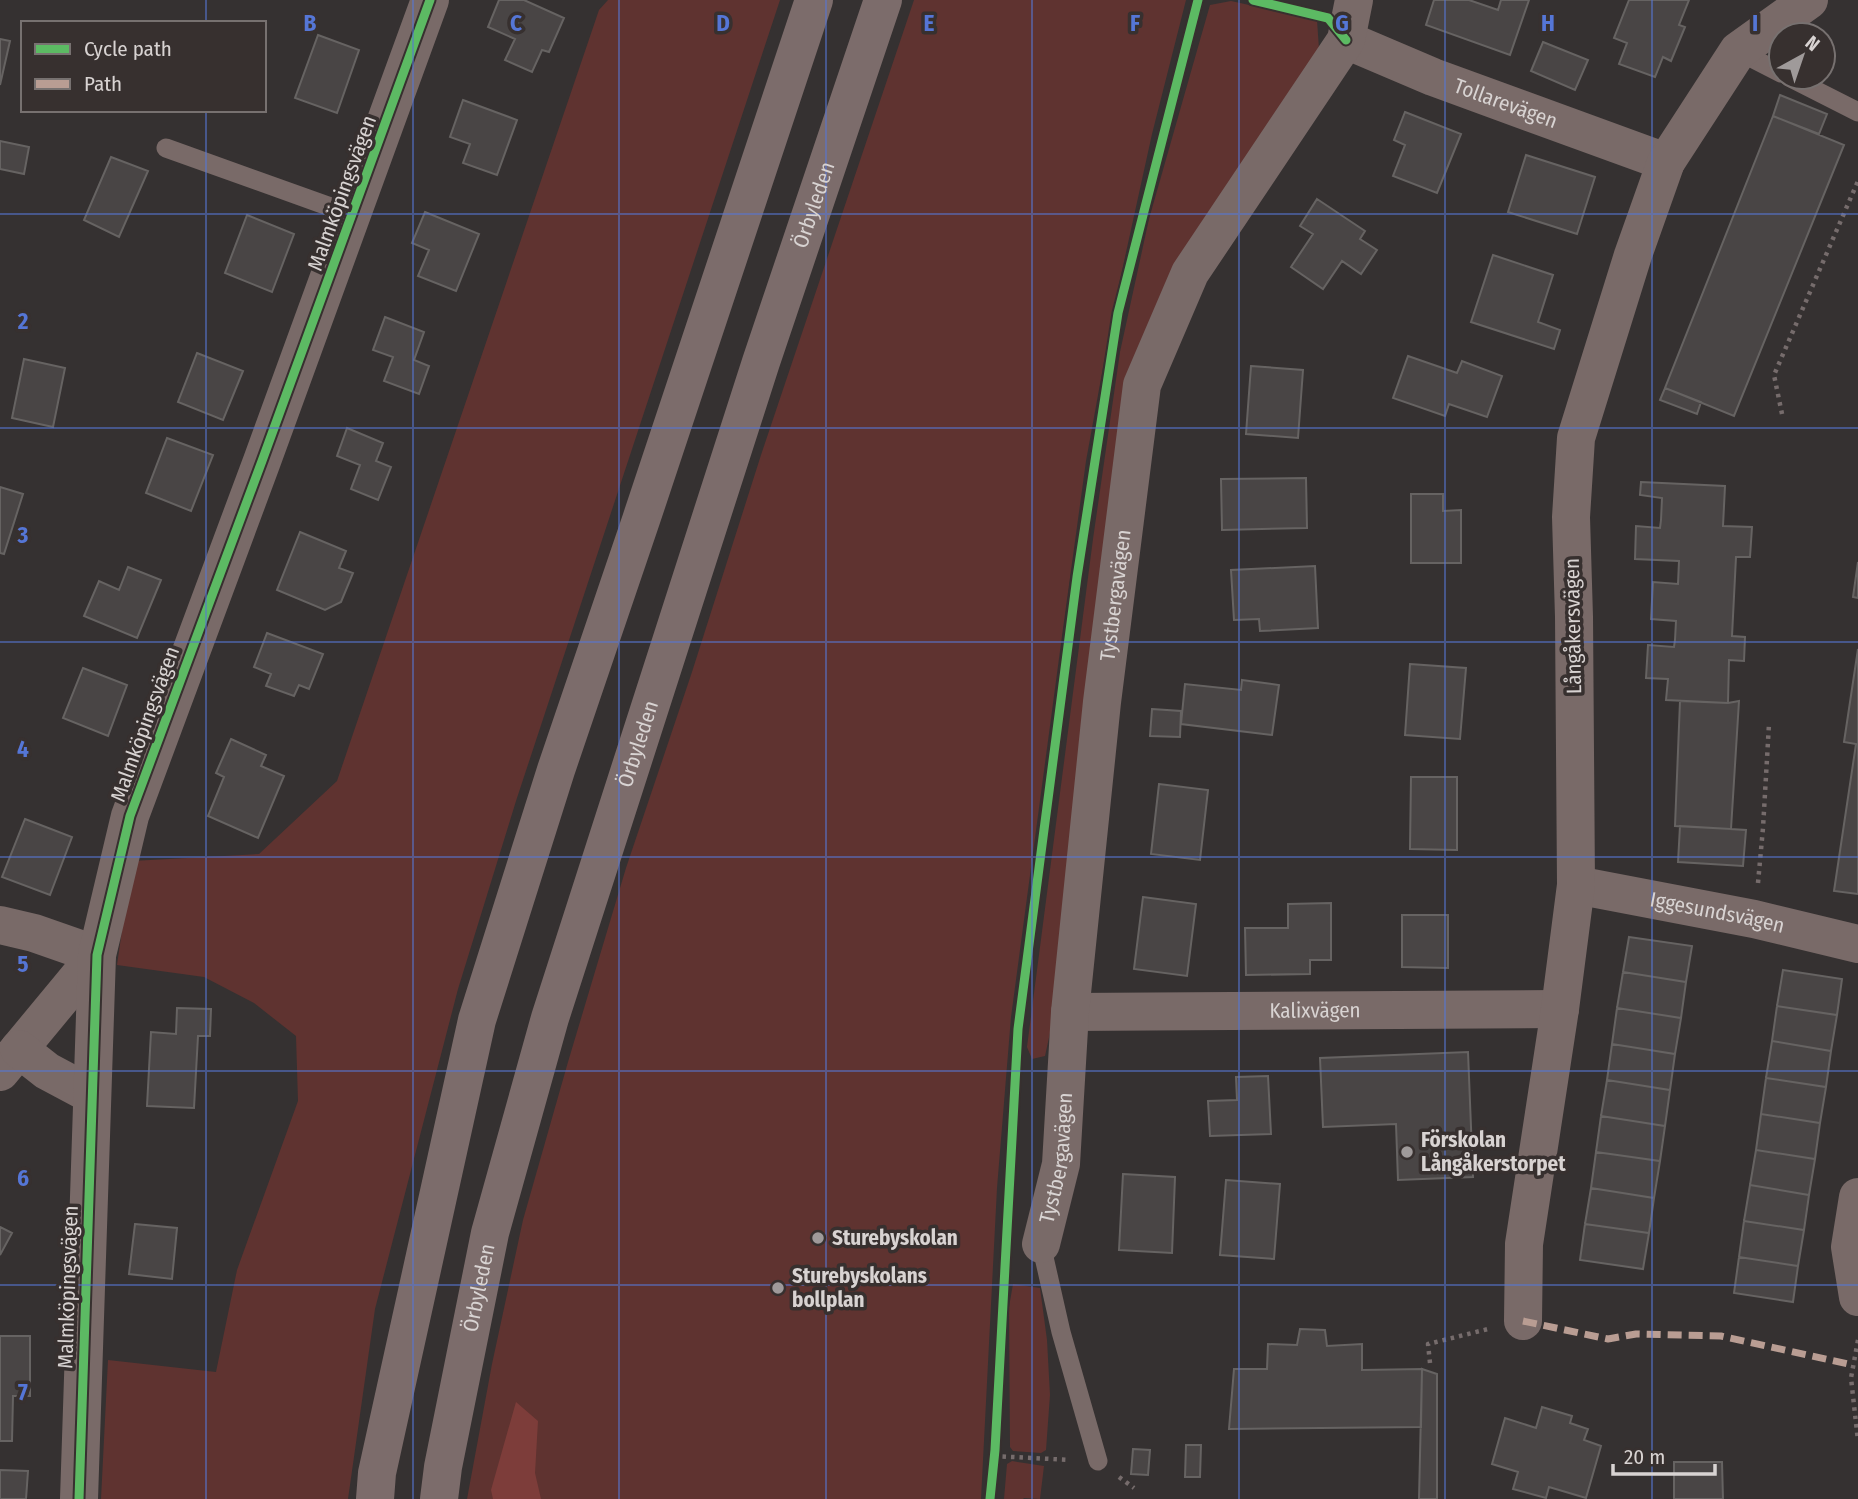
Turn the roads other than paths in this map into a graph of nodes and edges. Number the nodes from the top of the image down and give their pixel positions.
1 (430, 0) edge
2 (814, 0) edge
3 (883, 0) edge
4 (1354, 0) edge
5 (1809, 0) edge
6 (1346, 40) junction
7 (1738, 51) junction
8 (1767, 66) edge
9 (1817, 91) edge
10 (1858, 112) edge
11 (166, 148) dead end
12 (1666, 162) junction
13 (353, 215) junction
14 (1576, 885) junction
15 (0, 925) edge
16 (1858, 944) edge
17 (97, 955) junction
18 (1560, 1009) junction
19 (1070, 1012) junction
20 (10, 1061) edge
21 (92, 1095) junction
22 (1858, 1197) edge
23 (1041, 1244) joint
24 (1858, 1297) edge
25 (1522, 1321) road end
26 (1098, 1461) road end
27 (79, 1499) edge
28 (375, 1499) edge
29 (439, 1499) edge

1 - 13 street, Malmköpingsvägen
2 - 28 main road
3 - 29 main road, Örbyleden
4 - 6 street, Tystbergavägen
5 - 7 street, Långåkersvägen
6 - 12 street, Tollarevägen
6 - 19 street, Tystbergavägen
7 - 8 lane
7 - 12 street, Långåkersvägen
9 - 10 lane
11 - 13 lane
12 - 14 street, Långåkersvägen
13 - 17 street, Malmköpingsvägen
14 - 16 street, Iggesundsvägen
14 - 18 street, Långåkersvägen
15 - 17 street
17 - 20 street
17 - 21 street, Malmköpingsvägen
18 - 19 street, Kalixvägen
18 - 25 street, Långåkersvägen
19 - 23 street, Tystbergavägen
20 - 21 street
21 - 27 street, Malmköpingsvägen
22 - 24 street
23 - 26 lane

